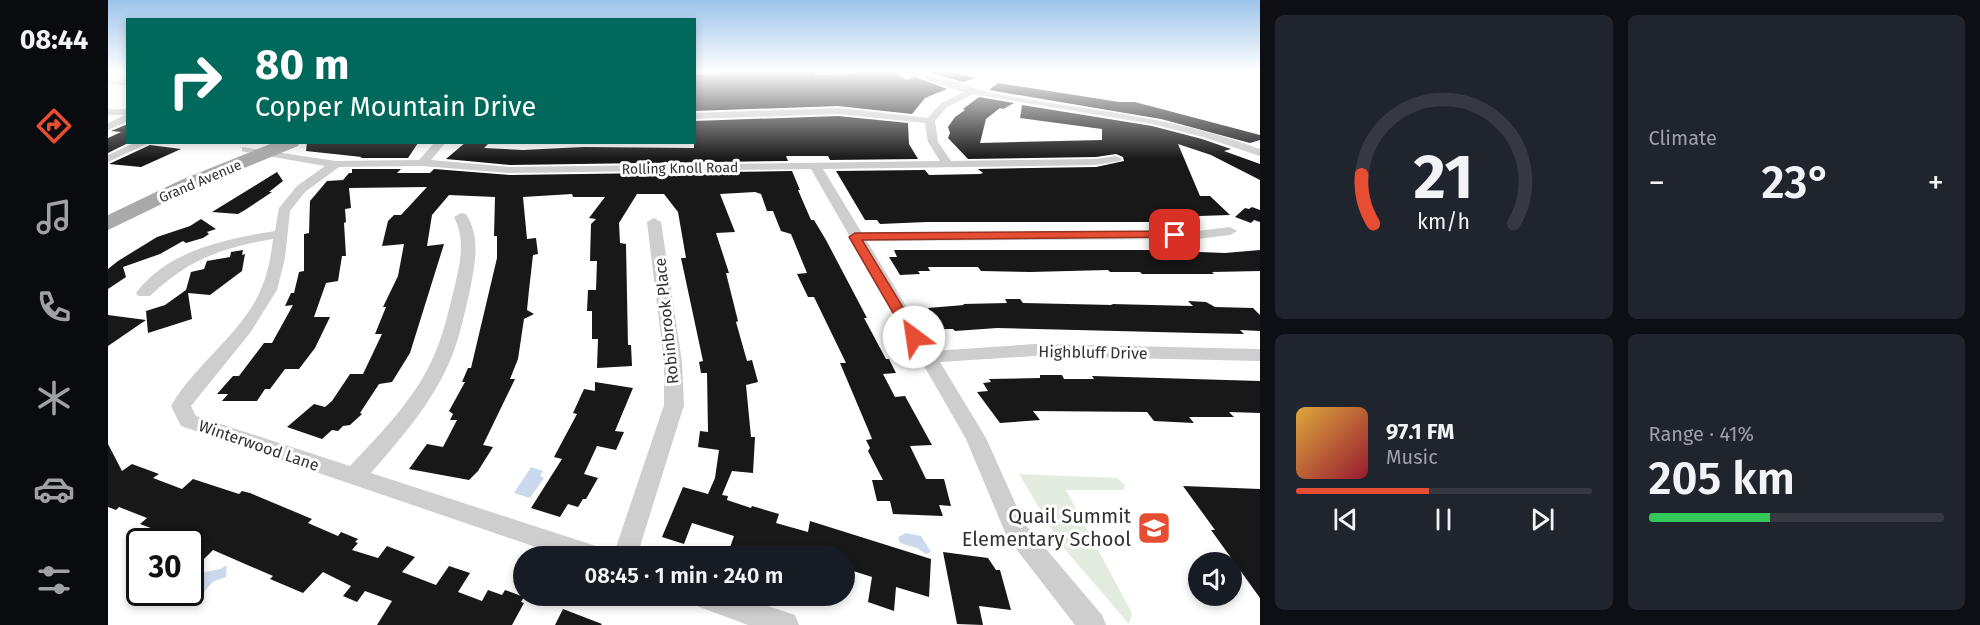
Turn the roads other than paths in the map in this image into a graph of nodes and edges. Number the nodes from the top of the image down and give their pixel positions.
1 (954, 100) edge
2 (1018, 100) edge
3 (108, 112) edge
4 (126, 112) edge
5 (696, 116) edge
6 (126, 118) edge
7 (930, 121) junction
8 (108, 127) edge
9 (142, 144) edge
10 (281, 144) edge
11 (439, 144) edge
12 (259, 148) edge
13 (1260, 153) edge
14 (108, 159) edge
15 (1116, 159) dead end
16 (422, 163) junction
17 (336, 164) junction
18 (948, 164) junction
19 (815, 166) junction
20 (108, 207) edge
21 (461, 217) dead end
22 (654, 222) dead end
23 (108, 223) edge
24 (1230, 231) dead end
25 (280, 234) junction
26 (855, 237) junction
27 (144, 293) dead end
28 (1260, 355) edge
29 (926, 357) junction
30 (354, 477) junction
31 (563, 546) edge
32 (628, 546) edge
33 (731, 606) edge
34 (785, 625) edge
35 (1092, 625) edge

1 - 7 street
2 - 13 street
3 - 4 street
5 - 7 street
6 - 8 street
7 - 18 street
9 - 14 street
10 - 12 main road, Grand Avenue
11 - 16 street
12 - 17 street, Rolling Knoll Road
12 - 20 main road, Grand Avenue
12 - 23 main road, Grand Avenue
15 - 18 street, Rolling Knoll Road
16 - 17 street, Rolling Knoll Road
16 - 19 street, Rolling Knoll Road
17 - 25 street, Winterwood Lane
18 - 19 street, Rolling Knoll Road
19 - 26 street
21 - 30 street
22 - 32 street, Robinbrook Place
24 - 26 street
25 - 27 street
25 - 30 street, Winterwood Lane
26 - 29 street
28 - 29 street, Highbluff Drive
29 - 35 street
30 - 31 street, Winterwood Lane
33 - 34 street

